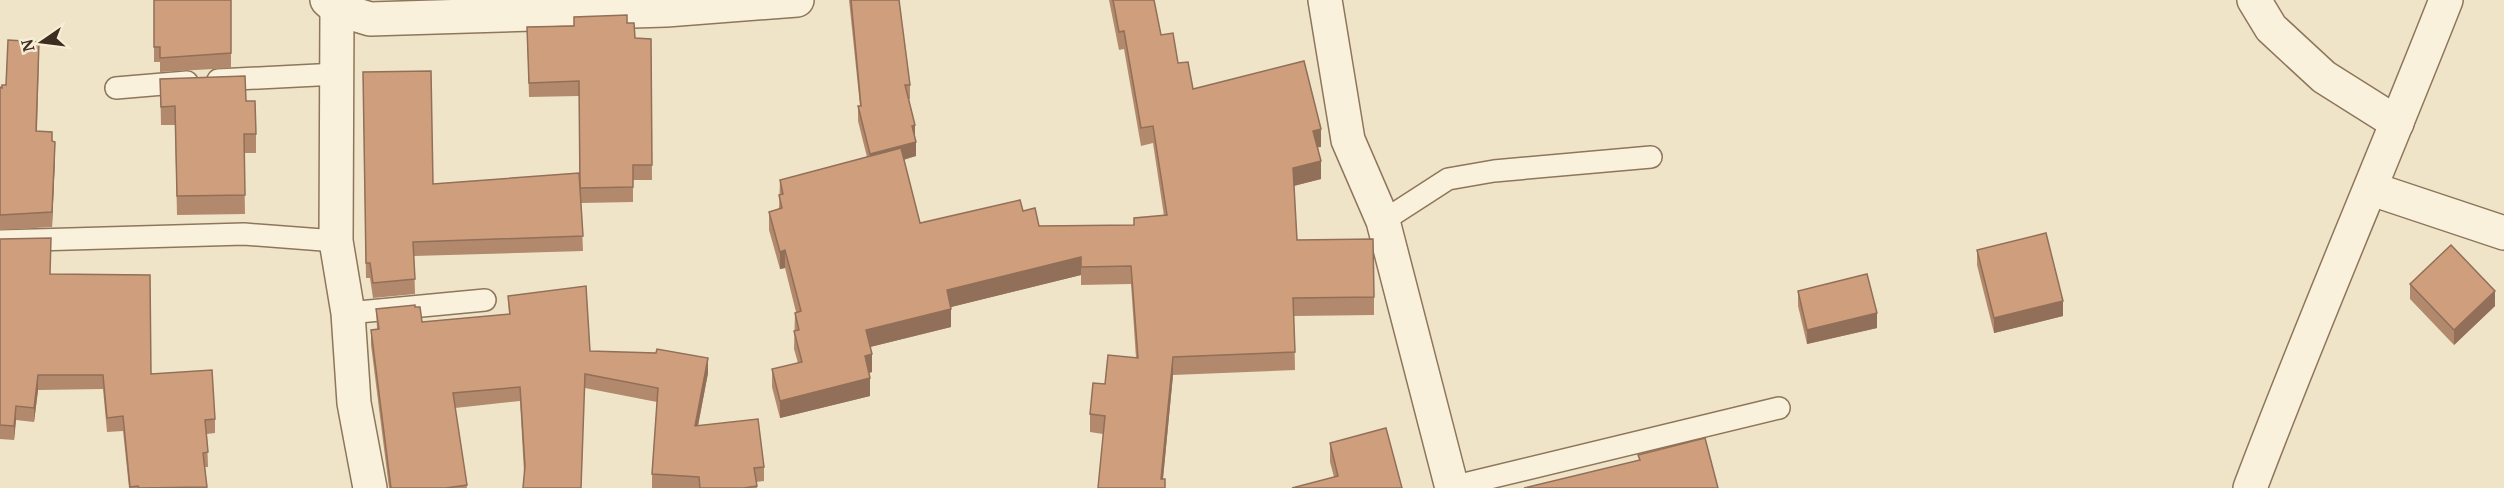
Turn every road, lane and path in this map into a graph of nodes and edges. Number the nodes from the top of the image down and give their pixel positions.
1 (1324, 0) edge
2 (2254, 0) edge
3 (2446, 0) edge
4 (782, 1) edge
5 (332, 4) edge
6 (650, 5) edge
7 (337, 74) junction
8 (116, 88) dead end
9 (2397, 123) junction
10 (1651, 157) dead end
11 (2372, 189) junction
12 (1383, 221) junction
13 (2504, 232) edge
14 (0, 241) edge
15 (336, 241) junction
16 (485, 300) dead end
17 (348, 314) junction
18 (1779, 408) dead end
19 (1452, 487) edge
20 (369, 488) edge
21 (2250, 488) edge

1 - 12 street
2 - 9 street
3 - 9 street
4 - 6 street
5 - 6 street
5 - 7 street
7 - 8 lane
7 - 15 street
9 - 11 street
10 - 12 lane
11 - 13 street
11 - 21 street
12 - 19 street
14 - 15 lane
15 - 17 street
16 - 17 lane
17 - 20 street
18 - 19 lane

